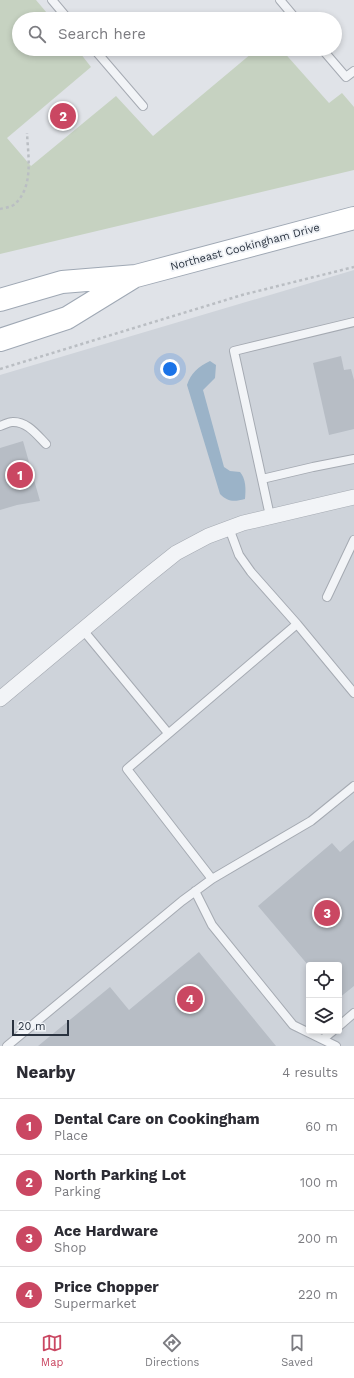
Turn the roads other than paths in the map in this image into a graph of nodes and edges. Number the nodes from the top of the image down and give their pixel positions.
1 (52, 0) edge
2 (280, 0) edge
3 (62, 12) edge
4 (290, 12) edge
5 (100, 56) edge
6 (328, 56) edge
7 (354, 71) edge
8 (143, 106) dead end
9 (354, 218) edge
10 (136, 276) junction
11 (0, 300) edge
12 (354, 322) edge
13 (0, 340) edge
14 (0, 426) edge
15 (46, 444) dead end
16 (354, 459) edge
17 (262, 479) junction
18 (354, 497) edge
19 (270, 516) junction
20 (229, 528) junction
21 (354, 540) edge
22 (327, 597) dead end
23 (297, 624) junction
24 (83, 630) junction
25 (354, 693) edge
26 (0, 699) edge
27 (168, 733) junction
28 (354, 786) edge
29 (212, 879) junction
30 (196, 891) junction
31 (354, 1013) edge
32 (342, 1023) edge
33 (329, 1034) edge
34 (323, 1039) junction
35 (7, 1046) edge
36 (336, 1046) edge

1 - 3 lane
2 - 4 lane
5 - 8 lane
6 - 7 lane
9 - 10 main road, Northeast Cookingham Drive
10 - 11 main road, Northeast Cookingham Drive
10 - 13 main road, Northeast Cookingham Drive
12 - 17 lane
14 - 15 lane
16 - 17 lane
17 - 19 lane
18 - 19 street
19 - 20 street
20 - 23 lane
20 - 24 street
21 - 22 lane
23 - 25 lane
23 - 27 lane
24 - 26 street
24 - 27 lane
27 - 29 lane
28 - 29 lane
29 - 30 lane
30 - 34 lane
30 - 35 lane
31 - 32 lane
33 - 34 lane
34 - 36 lane

